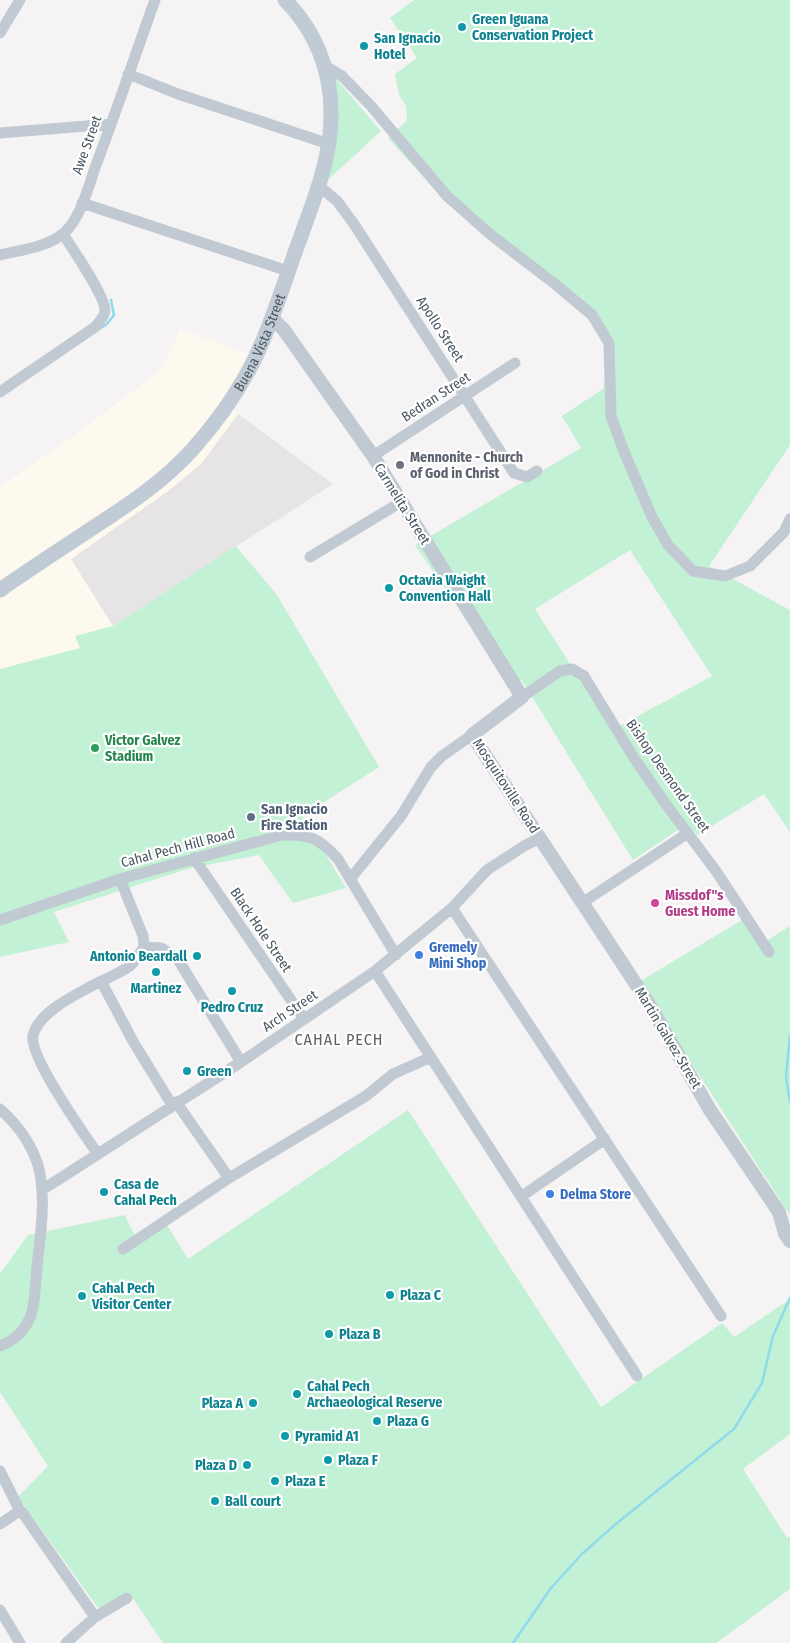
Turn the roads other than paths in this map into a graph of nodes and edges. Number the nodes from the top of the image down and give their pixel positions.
1 (20, 0) edge
2 (155, 0) edge
3 (285, 0) edge
4 (0, 32) edge
5 (325, 66) junction
6 (128, 74) junction
7 (111, 124) junction
8 (0, 133) edge
9 (329, 144) junction
10 (319, 186) junction
11 (82, 203) junction
12 (63, 234) junction
13 (0, 255) edge
14 (288, 271) junction
15 (272, 318) junction
16 (515, 363) dead end
17 (0, 392) edge
18 (465, 395) junction
19 (373, 456) junction
20 (537, 471) dead end
21 (401, 502) junction
22 (790, 519) edge
23 (310, 556) dead end
24 (0, 590) edge
25 (522, 697) junction
26 (472, 735) junction
27 (688, 833) junction
28 (540, 838) junction
29 (194, 858) junction
30 (350, 878) junction
31 (120, 879) junction
32 (582, 903) junction
33 (452, 908) junction
34 (0, 920) edge
35 (144, 947) junction
36 (769, 952) dead end
37 (396, 955) junction
38 (375, 971) junction
39 (101, 981) junction
40 (304, 1020) junction
41 (431, 1057) junction
42 (241, 1062) junction
43 (174, 1104) junction
44 (0, 1109) edge
45 (604, 1139) junction
46 (97, 1153) junction
47 (229, 1178) junction
48 (42, 1190) junction
49 (522, 1196) junction
50 (790, 1241) edge
51 (123, 1249) dead end
52 (721, 1316) dead end
53 (0, 1346) edge
54 (637, 1376) dead end
55 (0, 1471) edge
56 (20, 1511) junction
57 (0, 1524) edge
58 (127, 1598) dead end
59 (0, 1610) edge
60 (95, 1617) junction
61 (20, 1643) edge
62 (66, 1643) edge

1 - 4 street
2 - 6 street, Awe Street
3 - 5 main road, Buena Vista Street
5 - 9 main road, Buena Vista Street
5 - 22 street
6 - 7 street, Awe Street
6 - 9 street
7 - 8 street
7 - 11 street, Awe Street
9 - 10 main road, Buena Vista Street
10 - 14 main road, Buena Vista Street
10 - 18 street, Apollo Street
11 - 12 street, Awe Street
11 - 14 street
12 - 13 street, Awe Street
12 - 17 street
14 - 15 main road, Buena Vista Street
15 - 19 street, Carmelita Street
15 - 24 main road, Buena Vista Street
16 - 18 street, Bedran Street
18 - 19 street, Bedran Street
18 - 20 street, Apollo Street
19 - 21 street, Carmelita Street
21 - 23 street
21 - 25 street, Carmelita Street
25 - 26 street
25 - 27 street, Bishop Desmond Street
26 - 28 street, Mosquitoville Road
26 - 30 street
27 - 32 street
27 - 36 street, Bishop Desmond Street
28 - 32 street, Martin Galvez Street
28 - 33 street, Arch Street
29 - 30 street, Cahal Pech Hill Road
29 - 31 street, Cahal Pech Hill Road
29 - 40 street, Black Hole Street
30 - 37 street, Cahal Pech Hill Road
31 - 34 street, Cahal Pech Hill Road
31 - 35 street
32 - 50 street, Martin Galvez Street
33 - 37 street, Arch Street
33 - 45 street
35 - 39 street
35 - 42 street
37 - 38 street, Arch Street
38 - 40 street, Arch Street
38 - 41 street
39 - 43 street
39 - 46 street
40 - 42 street, Arch Street
41 - 47 street
41 - 49 street
42 - 43 street, Arch Street
43 - 46 street, Arch Street
43 - 47 street
44 - 48 street
45 - 49 street
45 - 52 street
46 - 48 street, Arch Street
47 - 51 street
48 - 53 street
49 - 54 street
55 - 56 street
56 - 57 street
56 - 60 street
58 - 60 street
59 - 61 street
60 - 62 street

